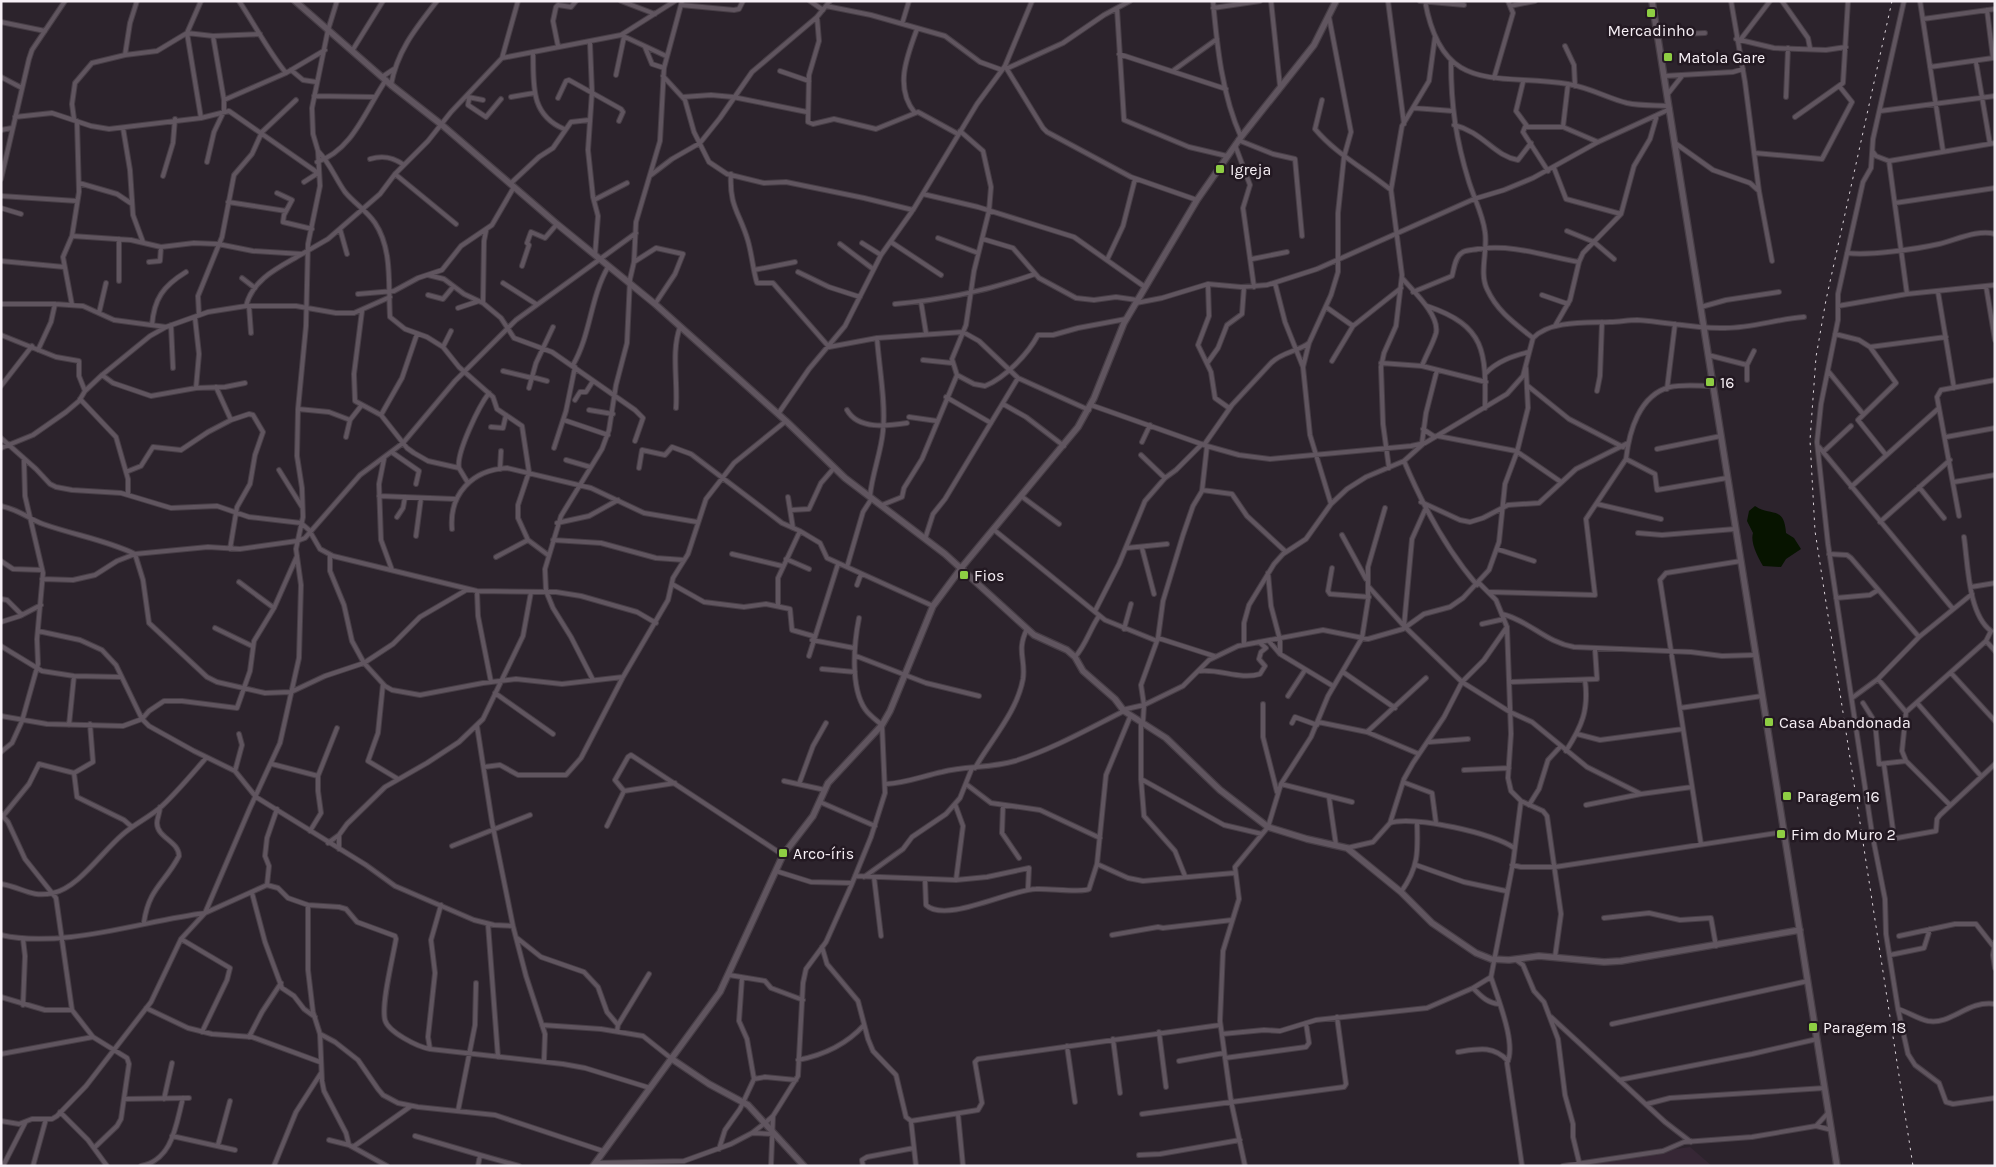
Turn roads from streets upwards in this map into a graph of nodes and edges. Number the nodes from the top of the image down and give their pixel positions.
1 (65, 1) edge
2 (137, 1) edge
3 (201, 1) edge
4 (239, 1) edge
5 (295, 1) edge
6 (337, 1) edge
7 (383, 1) edge
8 (437, 1) edge
9 (518, 1) edge
10 (576, 1) edge
11 (621, 1) edge
12 (675, 1) edge
13 (743, 1) edge
14 (810, 1) edge
15 (830, 1) edge
16 (909, 1) edge
17 (1032, 1) edge
18 (1130, 1) edge
19 (1213, 1) edge
20 (1260, 1) edge
21 (1271, 1) edge
22 (1336, 1) edge
23 (1388, 1) edge
24 (1508, 1) edge
25 (1535, 1) edge
26 (1652, 1) edge
27 (1731, 1) edge
28 (1770, 1) edge
29 (1782, 1) edge
30 (1848, 1) edge
31 (1904, 1) edge
32 (1920, 1) edge
33 (1423, 2) edge
34 (681, 3) edge
35 (1464, 5) dead end
36 (1510, 6) junction
37 (825, 8) junction
38 (1214, 8) junction
39 (1117, 9) junction
40 (1995, 9) edge
41 (1987, 10) junction
42 (655, 14) junction
43 (817, 17) junction
44 (1329, 17) junction
45 (1923, 19) junction
46 (1, 22) edge
47 (902, 24) junction
48 (917, 29) junction
49 (328, 30) junction
50 (45, 31) junction
51 (187, 33) junction
52 (1705, 33) dead end
53 (260, 34) junction
54 (1657, 35) junction
55 (213, 36) junction
56 (622, 36) junction
57 (1435, 36) junction
58 (1738, 39) junction
59 (1217, 40) junction
60 (590, 43) junction
61 (558, 46) junction
62 (1565, 46) dead end
63 (645, 47) junction
64 (1846, 47) junction
65 (1788, 48) junction
66 (1810, 48) junction
67 (325, 50) junction
68 (352, 51) junction
69 (533, 52) junction
70 (1119, 54) junction
71 (126, 55) junction
72 (666, 56) junction
73 (502, 58) junction
74 (1451, 62) junction
75 (1976, 62) junction
76 (1930, 67) junction
77 (664, 68) junction
78 (1005, 68) junction
79 (394, 69) junction
80 (1743, 69) junction
81 (291, 70) junction
82 (1174, 70) junction
83 (780, 71) dead end
84 (286, 73) junction
85 (616, 75) dead end
86 (663, 76) junction
87 (1664, 76) junction
88 (1682, 76) junction
89 (1, 77) edge
90 (1494, 78) junction
91 (387, 81) junction
92 (809, 81) junction
93 (316, 82) junction
94 (1523, 82) junction
95 (1568, 84) junction
96 (1575, 86) junction
97 (1840, 87) junction
98 (22, 88) junction
99 (1281, 88) junction
100 (1226, 89) junction
101 (592, 92) junction
102 (534, 93) junction
103 (1667, 94) junction
104 (314, 96) junction
105 (1995, 96) edge
106 (374, 97) junction
107 (468, 97) junction
108 (511, 97) dead end
109 (683, 97) junction
110 (733, 97) junction
111 (1786, 97) dead end
112 (501, 98) dead end
113 (558, 98) dead end
114 (1983, 98) junction
115 (224, 100) junction
116 (296, 100) dead end
117 (483, 100) dead end
118 (1322, 100) dead end
119 (1935, 103) junction
120 (1669, 107) junction
121 (1414, 108) junction
122 (224, 111) junction
123 (1452, 111) junction
124 (1880, 111) junction
125 (807, 112) junction
126 (914, 113) junction
127 (1657, 115) junction
128 (15, 117) junction
129 (1795, 117) dead end
130 (201, 118) junction
131 (176, 119) junction
132 (75, 120) junction
133 (589, 120) junction
134 (619, 121) dead end
135 (1404, 124) junction
136 (442, 125) junction
137 (1454, 125) junction
138 (1527, 126) junction
139 (1563, 126) junction
140 (12, 128) junction
141 (123, 128) junction
142 (564, 129) junction
143 (1, 130) edge
144 (262, 132) junction
145 (959, 132) junction
146 (1238, 141) junction
147 (1598, 142) junction
148 (700, 143) junction
149 (1530, 143) junction
150 (1675, 143) junction
151 (1992, 144) edge
152 (318, 151) junction
153 (1943, 151) junction
154 (1873, 152) junction
155 (1755, 153) junction
156 (1227, 156) junction
157 (1344, 157) junction
158 (326, 159) junction
159 (370, 159) dead end
160 (1889, 161) junction
161 (207, 162) dead end
162 (317, 162) junction
163 (404, 165) junction
164 (1554, 168) junction
165 (1548, 171) junction
166 (318, 173) junction
167 (395, 174) junction
168 (731, 174) junction
169 (650, 175) junction
170 (163, 176) dead end
171 (1, 179) edge
172 (1135, 179) junction
173 (304, 182) dead end
174 (79, 183) junction
175 (627, 183) dead end
176 (512, 186) junction
177 (1995, 188) edge
178 (1390, 190) junction
179 (1759, 190) junction
180 (277, 192) dead end
181 (923, 194) junction
182 (1, 196) edge
183 (1474, 199) junction
184 (594, 200) junction
185 (1197, 200) junction
186 (77, 201) junction
187 (228, 202) junction
188 (1895, 203) junction
189 (132, 204) junction
190 (1, 208) edge
191 (363, 210) junction
192 (913, 210) junction
193 (286, 211) junction
194 (990, 211) junction
195 (21, 214) dead end
196 (1621, 214) junction
197 (456, 224) dead end
198 (557, 224) junction
199 (312, 229) junction
200 (340, 229) junction
201 (486, 230) junction
202 (1566, 231) dead end
203 (636, 234) junction
204 (1397, 234) junction
205 (1995, 234) edge
206 (72, 236) junction
207 (1302, 236) dead end
208 (938, 238) dead end
209 (119, 239) junction
210 (983, 239) junction
211 (143, 242) junction
212 (891, 242) junction
213 (1594, 242) junction
214 (862, 243) dead end
215 (218, 244) junction
216 (840, 244) dead end
217 (161, 247) junction
218 (1486, 248) junction
219 (1899, 249) junction
220 (309, 251) junction
221 (1287, 252) dead end
222 (978, 253) junction
223 (1847, 253) junction
224 (302, 254) junction
225 (347, 254) dead end
226 (595, 255) junction
227 (881, 255) junction
228 (1252, 259) junction
229 (1614, 259) dead end
230 (601, 260) junction
231 (1107, 260) junction
232 (1338, 260) junction
233 (1, 261) edge
234 (149, 262) dead end
235 (634, 262) junction
236 (795, 262) dead end
237 (1579, 262) junction
238 (1772, 262) dead end
239 (522, 266) dead end
240 (64, 267) junction
241 (608, 267) junction
242 (754, 270) junction
243 (873, 270) junction
244 (186, 272) dead end
245 (798, 272) dead end
246 (1035, 274) junction
247 (428, 275) junction
248 (941, 275) dead end
249 (242, 278) dead end
250 (1402, 278) junction
251 (119, 281) dead end
252 (106, 283) dead end
253 (503, 283) dead end
254 (1275, 283) junction
255 (630, 284) junction
256 (1208, 284) junction
257 (1995, 285) edge
258 (1986, 286) junction
259 (453, 287) junction
260 (1145, 287) junction
261 (1244, 287) junction
262 (1254, 287) junction
263 (254, 288) junction
264 (1401, 288) junction
265 (972, 292) junction
266 (1413, 292) junction
267 (1779, 292) dead end
268 (1938, 292) junction
269 (358, 294) dead end
270 (1907, 294) junction
271 (390, 295) junction
272 (428, 295) dead end
273 (1542, 295) dead end
274 (860, 298) junction
275 (1136, 301) junction
276 (481, 302) junction
277 (921, 302) junction
278 (1, 304) edge
279 (55, 304) junction
280 (536, 304) junction
281 (655, 304) junction
282 (895, 304) dead end
283 (1568, 304) junction
284 (72, 305) junction
285 (248, 306) junction
286 (1427, 306) junction
287 (1701, 306) junction
288 (1838, 306) junction
289 (307, 307) junction
290 (1326, 307) junction
291 (458, 308) dead end
292 (362, 311) junction
293 (99, 313) junction
294 (199, 315) junction
295 (1804, 316) dead end
296 (195, 318) junction
297 (1126, 319) junction
298 (1602, 322) junction
299 (1675, 324) junction
300 (154, 325) junction
301 (171, 325) junction
302 (166, 326) junction
303 (1353, 326) junction
304 (1556, 326) junction
305 (553, 327) dead end
306 (680, 327) junction
307 (1704, 328) junction
308 (508, 329) junction
309 (156, 332) junction
310 (452, 332) dead end
311 (963, 332) junction
312 (251, 333) dead end
313 (926, 333) junction
314 (1994, 333) edge
315 (417, 334) junction
316 (1835, 334) junction
317 (1, 335) edge
318 (1946, 337) junction
319 (877, 338) junction
320 (1533, 338) junction
321 (1995, 340) edge
322 (1309, 343) junction
323 (32, 346) junction
324 (443, 347) junction
325 (829, 347) junction
326 (1870, 347) junction
327 (543, 348) junction
328 (38, 350) junction
329 (1295, 351) junction
330 (1754, 351) dead end
331 (1529, 352) junction
332 (1708, 355) junction
333 (923, 360) dead end
334 (1332, 361) dead end
335 (952, 362) junction
336 (1208, 362) junction
337 (1381, 363) junction
338 (1526, 365) junction
339 (1747, 365) junction
340 (574, 366) junction
341 (1422, 366) junction
342 (1302, 367) junction
343 (173, 368) dead end
344 (1828, 368) junction
345 (1008, 370) junction
346 (1437, 370) junction
347 (503, 371) dead end
348 (464, 372) junction
349 (1485, 374) junction
350 (102, 375) junction
351 (957, 375) junction
352 (532, 378) junction
353 (1018, 378) junction
354 (1748, 380) dead end
355 (1995, 380) edge
356 (547, 381) dead end
357 (593, 381) junction
358 (1486, 382) junction
359 (245, 383) dead end
360 (1, 386) edge
361 (1528, 386) junction
362 (1713, 386) junction
363 (216, 387) junction
364 (196, 388) junction
365 (529, 388) dead end
366 (1667, 388) junction
367 (1954, 388) junction
368 (85, 391) junction
369 (1597, 391) dead end
370 (489, 393) junction
371 (615, 395) junction
372 (946, 397) junction
373 (80, 399) junction
374 (575, 400) dead end
375 (1003, 404) junction
376 (361, 406) junction
377 (1090, 407) junction
378 (676, 408) dead end
379 (1230, 408) junction
380 (1485, 408) junction
381 (1939, 408) junction
382 (298, 409) junction
383 (589, 410) dead end
384 (846, 410) dead end
385 (613, 414) junction
386 (778, 414) junction
387 (1863, 414) junction
388 (381, 415) junction
389 (506, 415) junction
390 (909, 417) dead end
391 (231, 420) junction
392 (350, 420) junction
393 (564, 420) junction
394 (786, 421) junction
395 (937, 421) junction
396 (991, 423) junction
397 (907, 424) dead end
398 (884, 425) junction
399 (1150, 425) junction
400 (1851, 426) dead end
401 (490, 427) dead end
402 (1995, 428) edge
403 (1423, 429) junction
404 (608, 435) junction
405 (1436, 436) junction
406 (1721, 436) junction
407 (1946, 436) junction
408 (346, 437) dead end
409 (1, 438) edge
410 (635, 441) dead end
411 (1142, 442) dead end
412 (1424, 443) junction
413 (1628, 443) junction
414 (404, 444) junction
415 (10, 445) junction
416 (1818, 445) junction
417 (1064, 446) junction
418 (1204, 446) junction
419 (1623, 447) junction
420 (1, 448) edge
421 (554, 448) dead end
422 (1387, 449) junction
423 (1657, 449) dead end
424 (501, 450) dead end
425 (1517, 452) junction
426 (1823, 452) junction
427 (393, 453) junction
428 (1316, 454) junction
429 (1141, 455) dead end
430 (1886, 455) junction
431 (384, 459) junction
432 (1626, 459) junction
433 (24, 460) junction
434 (566, 460) dead end
435 (1950, 460) junction
436 (1404, 461) junction
437 (590, 467) junction
438 (459, 468) junction
439 (639, 468) dead end
440 (834, 468) junction
441 (1389, 468) junction
442 (500, 469) junction
443 (279, 470) dead end
444 (126, 472) junction
445 (528, 472) junction
446 (1995, 475) edge
447 (722, 478) junction
448 (1165, 478) junction
449 (1727, 478) junction
450 (1561, 482) junction
451 (1954, 482) junction
452 (468, 483) junction
453 (416, 484) dead end
454 (578, 486) junction
455 (1919, 486) junction
456 (1850, 487) junction
457 (1202, 490) junction
458 (128, 495) junction
459 (379, 496) junction
460 (1021, 496) junction
461 (405, 497) junction
462 (788, 497) dead end
463 (871, 497) junction
464 (421, 498) junction
465 (455, 499) junction
466 (618, 500) junction
467 (1421, 502) junction
468 (1331, 504) junction
469 (1597, 504) junction
470 (1, 506) edge
471 (882, 506) junction
472 (302, 507) junction
473 (1385, 508) dead end
474 (1502, 508) junction
475 (791, 510) junction
476 (1425, 510) junction
477 (236, 513) junction
478 (29, 516) junction
479 (1959, 516) dead end
480 (397, 517) dead end
481 (1944, 518) dead end
482 (1661, 519) dead end
483 (697, 522) junction
484 (1880, 522) junction
485 (301, 523) junction
486 (557, 523) junction
487 (1059, 524) dead end
488 (793, 528) junction
489 (452, 529) dead end
490 (993, 529) junction
491 (1735, 529) junction
492 (800, 531) junction
493 (310, 532) junction
494 (1638, 533) dead end
495 (1342, 535) dead end
496 (416, 536) dead end
497 (1964, 537) dead end
498 (925, 539) junction
499 (528, 540) junction
500 (552, 540) junction
501 (297, 541) junction
502 (1167, 544) dead end
503 (1127, 548) junction
504 (1142, 548) junction
505 (230, 549) junction
506 (1497, 549) junction
507 (1286, 552) junction
508 (135, 554) junction
509 (732, 554) dead end
510 (1829, 554) junction
511 (297, 555) junction
512 (548, 555) junction
513 (330, 556) junction
514 (496, 557) dead end
515 (786, 559) junction
516 (1, 560) edge
517 (684, 560) junction
518 (1534, 561) dead end
519 (1740, 561) junction
520 (838, 564) junction
521 (782, 566) junction
522 (847, 567) junction
523 (962, 567) junction
524 (1332, 568) dead end
525 (808, 569) dead end
526 (42, 570) junction
527 (392, 570) junction
528 (1268, 573) junction
529 (862, 574) junction
530 (42, 579) junction
531 (239, 582) dead end
532 (1368, 583) junction
533 (1995, 583) edge
534 (672, 584) junction
535 (1478, 584) junction
536 (857, 585) dead end
537 (1971, 587) junction
538 (468, 589) junction
539 (1878, 590) junction
540 (477, 591) junction
541 (546, 591) junction
542 (531, 592) junction
543 (1489, 592) junction
544 (1154, 594) dead end
545 (1972, 594) junction
546 (1368, 597) junction
547 (1836, 598) junction
548 (1, 599) edge
549 (1131, 604) dead end
550 (41, 605) junction
551 (778, 606) junction
552 (933, 606) junction
553 (274, 608) junction
554 (1953, 609) junction
555 (1095, 611) junction
556 (22, 615) junction
557 (1099, 616) junction
558 (1503, 617) junction
559 (859, 618) dead end
560 (1, 622) edge
561 (656, 623) junction
562 (1482, 624) dead end
563 (1405, 627) junction
564 (1507, 627) junction
565 (215, 628) dead end
566 (1027, 629) junction
567 (1124, 629) junction
568 (1993, 630) edge
569 (38, 631) junction
570 (1919, 637) junction
571 (813, 638) junction
572 (1362, 638) junction
573 (1157, 640) junction
574 (1280, 640) junction
575 (1986, 641) junction
576 (1259, 642) junction
577 (1269, 642) junction
578 (1244, 645) junction
579 (1, 646) edge
580 (252, 646) junction
581 (854, 648) junction
582 (1594, 649) junction
583 (1995, 651) edge
584 (1670, 652) junction
585 (1280, 654) junction
586 (1755, 655) junction
587 (808, 656) dead end
588 (856, 656) junction
589 (1214, 656) junction
590 (1075, 657) junction
591 (364, 663) junction
592 (37, 669) junction
593 (822, 669) dead end
594 (1305, 670) junction
595 (1199, 671) junction
596 (855, 672) junction
597 (1343, 672) junction
598 (1951, 673) junction
599 (906, 675) junction
600 (74, 676) junction
601 (121, 677) junction
602 (624, 677) junction
603 (1426, 678) dead end
604 (1878, 679) junction
605 (593, 680) junction
606 (1585, 680) junction
607 (501, 681) junction
608 (491, 682) junction
609 (1462, 682) junction
610 (1509, 682) junction
611 (383, 684) junction
612 (1333, 686) junction
613 (243, 687) junction
614 (291, 692) junction
615 (495, 693) junction
616 (979, 696) dead end
617 (1288, 696) dead end
618 (1762, 696) junction
619 (1852, 698) junction
620 (1863, 703) dead end
621 (1263, 704) dead end
622 (1918, 704) junction
623 (1144, 705) junction
624 (1395, 708) junction
625 (1680, 708) junction
626 (1123, 711) junction
627 (1510, 712) junction
628 (1906, 712) junction
629 (1, 716) edge
630 (1130, 717) junction
631 (142, 719) junction
632 (22, 721) junction
633 (1995, 721) edge
634 (826, 723) dead end
635 (1292, 723) dead end
636 (90, 724) junction
637 (1142, 724) junction
638 (1317, 724) junction
639 (70, 725) junction
640 (882, 725) junction
641 (477, 726) junction
642 (338, 728) dead end
643 (1683, 729) junction
644 (1367, 732) junction
645 (239, 734) dead end
646 (553, 734) dead end
647 (1577, 734) junction
648 (1468, 739) dead end
649 (1429, 742) junction
650 (1560, 747) junction
651 (1566, 751) junction
652 (1, 752) edge
653 (1419, 754) junction
654 (206, 758) junction
655 (1906, 761) junction
656 (272, 764) junction
657 (1884, 764) junction
658 (1995, 764) edge
659 (484, 767) junction
660 (974, 768) junction
661 (1509, 768) junction
662 (1464, 770) dead end
663 (235, 771) junction
664 (74, 773) junction
665 (318, 776) junction
666 (1981, 776) junction
667 (398, 778) junction
668 (1141, 779) junction
669 (784, 781) dead end
670 (1402, 782) junction
671 (675, 783) junction
672 (800, 784) junction
673 (886, 784) junction
674 (966, 784) junction
675 (1281, 784) junction
676 (1692, 787) junction
677 (825, 790) junction
678 (624, 791) junction
679 (1278, 794) junction
680 (1640, 794) junction
681 (256, 797) junction
682 (1330, 797) junction
683 (1520, 801) junction
684 (820, 802) junction
685 (1352, 802) dead end
686 (955, 804) junction
687 (1949, 804) junction
688 (1003, 805) junction
689 (1529, 805) junction
690 (1586, 805) dead end
691 (160, 807) junction
692 (277, 809) junction
693 (2, 815) edge
694 (530, 816) dead end
695 (1417, 822) junction
696 (1436, 823) junction
697 (1390, 824) junction
698 (606, 826) dead end
699 (875, 826) junction
700 (132, 827) junction
701 (1268, 827) junction
702 (310, 831) junction
703 (494, 831) junction
704 (1783, 832) junction
705 (1262, 834) junction
706 (339, 836) junction
707 (1100, 838) junction
708 (328, 843) junction
709 (1701, 844) junction
710 (1336, 845) junction
711 (452, 846) dead end
712 (1347, 848) junction
713 (1514, 848) junction
714 (339, 849) junction
715 (784, 855) junction
716 (1019, 858) dead end
717 (1097, 864) junction
718 (1416, 865) junction
719 (1512, 865) junction
720 (1555, 867) junction
721 (776, 870) junction
722 (1234, 873) junction
723 (855, 876) junction
724 (1185, 876) junction
725 (864, 877) junction
726 (874, 877) junction
727 (925, 879) junction
728 (956, 880) junction
729 (852, 883) junction
730 (1, 884) edge
731 (268, 885) junction
732 (1028, 889) junction
733 (1506, 891) junction
734 (1401, 892) junction
735 (54, 893) junction
736 (252, 893) junction
737 (441, 905) junction
738 (308, 906) junction
739 (205, 913) junction
740 (1604, 918) dead end
741 (1232, 920) junction
742 (144, 922) junction
743 (488, 924) junction
744 (513, 926) junction
745 (1930, 929) junction
746 (1800, 930) junction
747 (1, 935) edge
748 (1112, 935) dead end
749 (881, 936) dead end
750 (1899, 936) dead end
751 (63, 937) junction
752 (516, 937) junction
753 (24, 939) junction
754 (181, 939) junction
755 (1994, 945) edge
756 (1716, 946) junction
757 (822, 947) junction
758 (1890, 955) junction
759 (1555, 957) junction
760 (1515, 959) junction
761 (1494, 960) junction
762 (1995, 968) edge
763 (649, 974) dead end
764 (729, 975) junction
765 (1490, 977) junction
766 (742, 978) junction
767 (1808, 981) junction
768 (281, 983) junction
769 (476, 983) dead end
770 (1473, 988) junction
771 (1, 997) edge
772 (803, 1000) junction
773 (23, 1004) junction
774 (1500, 1004) junction
775 (1995, 1004) edge
776 (146, 1008) junction
777 (1898, 1009) junction
778 (72, 1010) junction
779 (1550, 1016) junction
780 (315, 1017) junction
781 (1337, 1017) junction
782 (1306, 1023) junction
783 (1612, 1024) dead end
784 (618, 1025) junction
785 (864, 1025) junction
786 (1220, 1025) junction
787 (542, 1026) junction
788 (618, 1031) junction
789 (202, 1032) junction
790 (1159, 1032) junction
791 (320, 1034) junction
792 (1222, 1034) junction
793 (93, 1037) junction
794 (249, 1037) junction
795 (1112, 1039) junction
796 (1817, 1039) junction
797 (104, 1044) junction
798 (1067, 1046) junction
799 (430, 1048) junction
800 (114, 1049) junction
801 (1458, 1052) dead end
802 (1, 1054) edge
803 (471, 1054) junction
804 (107, 1055) junction
805 (1225, 1056) junction
806 (498, 1057) junction
807 (672, 1059) junction
808 (798, 1060) junction
809 (544, 1061) junction
810 (1179, 1061) dead end
811 (1508, 1061) junction
812 (320, 1062) junction
813 (172, 1063) dead end
814 (320, 1073) junction
815 (754, 1079) junction
816 (796, 1080) junction
817 (1619, 1080) junction
818 (1166, 1087) dead end
819 (650, 1088) junction
820 (1825, 1088) junction
821 (1120, 1093) dead end
822 (183, 1098) junction
823 (189, 1098) dead end
824 (1995, 1098) edge
825 (124, 1099) junction
826 (164, 1099) junction
827 (230, 1101) dead end
828 (1232, 1101) junction
829 (1075, 1102) dead end
830 (743, 1103) junction
831 (1647, 1104) junction
832 (411, 1106) junction
833 (458, 1111) junction
834 (60, 1112) junction
835 (1829, 1112) junction
836 (958, 1114) junction
837 (1142, 1114) dead end
838 (773, 1116) junction
839 (46, 1119) junction
840 (1, 1121) edge
841 (911, 1121) junction
842 (25, 1123) junction
843 (765, 1123) junction
844 (1816, 1126) junction
845 (1832, 1130) junction
846 (752, 1133) junction
847 (773, 1134) junction
848 (172, 1136) junction
849 (415, 1136) dead end
850 (329, 1140) dead end
851 (1240, 1140) junction
852 (1691, 1142) junction
853 (218, 1145) junction
854 (351, 1146) junction
855 (94, 1148) junction
856 (914, 1148) junction
857 (719, 1149) junction
858 (235, 1150) dead end
859 (603, 1151) junction
860 (480, 1154) junction
861 (1140, 1155) dead end
862 (684, 1161) junction
863 (594, 1164) edge
864 (1579, 1165) edge
865 (3, 1166) edge
866 (33, 1166) edge
867 (107, 1166) edge
868 (141, 1166) edge
869 (274, 1166) edge
870 (387, 1166) edge
871 (478, 1166) edge
872 (519, 1166) edge
873 (680, 1166) edge
874 (771, 1166) edge
875 (804, 1166) edge
876 (863, 1166) edge
877 (916, 1166) edge
878 (963, 1166) edge
879 (1245, 1166) edge
880 (1522, 1166) edge
881 (1563, 1166) edge
882 (1837, 1166) edge

1 - 50 street
2 - 71 street
3 - 51 street
4 - 53 street
5 - 49 street
6 - 49 street
7 - 68 street
8 - 79 street
9 - 73 street
10 - 61 street
11 - 42 street
12 - 42 street
13 - 34 street
14 - 37 street
15 - 37 street
16 - 47 street
17 - 78 street
18 - 39 street
19 - 38 street
20 - 38 street
21 - 99 street
22 - 44 street
23 - 135 street
24 - 36 street
25 - 36 street
26 - 54 street
27 - 58 street
28 - 58 street
29 - 66 street
30 - 64 street
31 - 124 street
32 - 45 street
33 - 35 street
33 - 57 street
34 - 72 street
36 - 90 street
37 - 43 street
37 - 47 street
38 - 59 street
39 - 70 street
39 - 78 street
40 - 41 street
41 - 45 street
41 - 75 street
42 - 56 street
43 - 92 street
43 - 110 street
44 - 99 street
44 - 157 street
45 - 76 street
46 - 50 street
47 - 48 street
48 - 78 street
48 - 126 street
49 - 67 street
49 - 68 street
50 - 98 street
51 - 55 street
51 - 71 street
51 - 130 street
52 - 54 street
53 - 55 street
53 - 84 street
54 - 87 street
55 - 115 street
56 - 60 street
56 - 63 street
56 - 85 street
57 - 74 street
57 - 121 street
58 - 65 street
58 - 80 street
59 - 82 street
59 - 100 street
60 - 61 street
60 - 101 street
61 - 69 street
62 - 96 street
63 - 72 street
63 - 77 street
64 - 66 street
64 - 97 street
65 - 66 street
65 - 111 street
67 - 81 street
67 - 93 street
68 - 91 street
69 - 73 street
69 - 102 street
70 - 82 street
70 - 156 street
71 - 132 street
72 - 77 street
73 - 107 street
74 - 90 street
74 - 123 street
75 - 76 street
75 - 114 street
76 - 119 street
77 - 86 street
78 - 145 street
78 - 172 street
79 - 91 street
79 - 91 street
80 - 88 street
80 - 155 street
81 - 84 street
81 - 93 street
82 - 100 street
83 - 92 street
84 - 115 street
86 - 109 street
86 - 169 street
87 - 88 street
87 - 103 street
88 - 103 street
89 - 98 street
90 - 94 street
91 - 106 street
91 - 136 street
92 - 125 street
93 - 104 street
94 - 95 street
94 - 138 street
95 - 96 street
95 - 139 street
96 - 120 street
97 - 129 street
97 - 155 street
98 - 128 street
99 - 146 street
100 - 146 street
101 - 113 street
101 - 133 street
101 - 134 street
102 - 108 street
102 - 142 street
103 - 120 street
104 - 106 street
104 - 152 street
105 - 114 street
106 - 158 street
107 - 112 street
107 - 117 street
107 - 136 street
109 - 110 street
109 - 148 street
110 - 125 street
110 - 148 street
114 - 119 street
114 - 151 street
115 - 122 street
116 - 144 street
118 - 157 street
119 - 124 street
119 - 153 street
120 - 127 street
120 - 150 street
121 - 123 street
121 - 135 street
122 - 130 street
122 - 144 street
122 - 161 street
123 - 137 street
124 - 154 street
125 - 126 street
126 - 145 street
127 - 147 street
127 - 196 street
128 - 132 street
128 - 140 street
130 - 131 street
131 - 141 street
131 - 170 street
132 - 141 street
132 - 174 street
133 - 142 street
133 - 184 street
135 - 178 street
136 - 163 street
136 - 176 street
137 - 149 street
137 - 183 street
138 - 139 street
138 - 149 street
139 - 147 street
140 - 143 street
140 - 171 street
141 - 189 street
142 - 176 street
144 - 166 street
144 - 187 street
145 - 181 street
145 - 194 street
146 - 156 street
146 - 207 street
146 - 228 street
147 - 164 street
148 - 168 street
148 - 169 street
149 - 165 street
150 - 179 street
150 - 287 street
151 - 153 street
152 - 158 street
152 - 162 street
153 - 160 street
154 - 160 street
154 - 223 street
155 - 179 street
156 - 185 street
157 - 178 street
157 - 232 street
158 - 162 street
158 - 191 street
159 - 163 street
160 - 188 street
162 - 166 street
163 - 167 street
164 - 165 street
164 - 196 street
165 - 183 street
166 - 173 street
166 - 199 street
167 - 191 street
167 - 197 street
168 - 192 street
168 - 242 street
169 - 203 street
172 - 185 street
172 - 231 street
174 - 186 street
174 - 189 street
175 - 184 street
176 - 198 street
176 - 201 street
177 - 188 street
178 - 204 street
179 - 238 street
180 - 193 street
181 - 192 street
181 - 194 street
182 - 186 street
183 - 204 street
183 - 218 street
184 - 226 street
185 - 260 street
186 - 206 street
187 - 193 street
187 - 215 street
188 - 219 street
189 - 211 street
190 - 195 street
191 - 200 street
191 - 271 street
192 - 212 street
193 - 199 street
194 - 210 street
194 - 231 street
196 - 213 street
198 - 226 street
198 - 239 street
199 - 220 street
200 - 220 street
200 - 225 street
201 - 247 street
201 - 276 street
202 - 213 street
203 - 230 street
203 - 235 street
204 - 232 street
204 - 250 street
205 - 219 street
206 - 209 street
206 - 240 street
208 - 222 street
209 - 211 street
209 - 251 street
210 - 222 street
210 - 246 street
211 - 217 street
212 - 227 street
212 - 248 street
213 - 229 street
213 - 237 street
214 - 227 street
215 - 217 street
215 - 224 street
215 - 294 street
216 - 243 street
217 - 234 street
218 - 237 street
218 - 266 street
218 - 320 street
219 - 223 street
219 - 270 street
220 - 224 street
220 - 289 street
221 - 228 street
222 - 265 street
223 - 288 street
224 - 263 street
226 - 230 street
227 - 243 street
228 - 262 street
230 - 241 street
230 - 280 street
231 - 260 street
232 - 254 street
232 - 290 street
233 - 240 street
235 - 255 street
235 - 281 street
236 - 242 street
237 - 283 street
240 - 284 street
241 - 255 street
241 - 340 street
242 - 325 street
243 - 274 street
244 - 300 street
245 - 274 street
246 - 265 street
246 - 275 street
247 - 259 street
247 - 271 street
249 - 263 street
250 - 264 street
250 - 266 street
252 - 293 street
253 - 280 street
254 - 262 street
254 - 329 street
255 - 281 street
255 - 371 street
256 - 261 street
256 - 275 street
256 - 336 street
257 - 258 street
258 - 268 street
258 - 314 street
259 - 272 street
259 - 276 street
260 - 275 street
261 - 262 street
261 - 336 street
263 - 285 street
264 - 303 street
264 - 337 street
265 - 277 street
265 - 311 street
266 - 286 street
267 - 287 street
268 - 270 street
268 - 318 street
269 - 271 street
270 - 288 street
271 - 292 street
271 - 315 street
273 - 283 street
274 - 325 street
275 - 297 street
276 - 291 street
276 - 308 street
277 - 282 street
277 - 313 street
278 - 279 street
279 - 284 street
279 - 328 street
280 - 308 street
281 - 306 street
283 - 304 street
284 - 293 street
285 - 289 street
285 - 294 street
285 - 312 street
286 - 341 street
286 - 349 street
287 - 307 street
288 - 316 street
289 - 292 street
289 - 382 street
290 - 303 street
290 - 322 street
292 - 376 street
293 - 300 street
294 - 296 street
295 - 307 street
296 - 301 street
296 - 364 street
297 - 345 street
297 - 377 street
298 - 299 street
298 - 304 street
298 - 369 street
299 - 307 street
299 - 366 street
300 - 302 street
300 - 309 street
301 - 302 street
301 - 343 street
302 - 309 street
303 - 334 street
304 - 320 street
305 - 327 street
306 - 378 street
306 - 386 street
307 - 332 street
308 - 327 street
308 - 348 street
309 - 350 street
310 - 324 street
311 - 313 street
311 - 335 street
311 - 345 street
313 - 319 street
314 - 321 street
315 - 324 street
315 - 388 street
316 - 326 street
316 - 344 street
317 - 323 street
318 - 326 street
318 - 367 street
319 - 325 street
319 - 398 street
320 - 331 street
322 - 329 street
322 - 342 street
323 - 328 street
323 - 360 street
324 - 348 street
325 - 386 street
326 - 387 street
327 - 340 street
327 - 352 street
328 - 368 street
329 - 342 street
329 - 379 street
330 - 339 street
331 - 338 street
331 - 349 street
332 - 339 street
332 - 362 street
333 - 335 street
335 - 351 street
336 - 379 street
337 - 341 street
337 - 422 street
338 - 361 street
338 - 380 street
339 - 354 street
340 - 357 street
340 - 393 street
341 - 346 street
342 - 428 street
344 - 387 street
344 - 416 street
345 - 351 street
345 - 353 street
346 - 358 street
346 - 403 street
347 - 352 street
348 - 370 street
348 - 414 street
349 - 358 street
350 - 364 street
350 - 368 street
351 - 372 street
352 - 356 street
352 - 365 street
353 - 375 street
353 - 377 street
355 - 367 street
357 - 371 street
357 - 374 street
358 - 380 street
359 - 363 street
361 - 419 street
361 - 425 street
362 - 366 street
362 - 406 street
363 - 364 street
363 - 391 street
366 - 413 street
367 - 381 street
368 - 373 street
370 - 389 street
370 - 438 street
371 - 385 street
371 - 410 street
372 - 395 street
372 - 396 street
373 - 415 street
373 - 444 street
375 - 396 street
375 - 417 street
376 - 388 street
376 - 392 street
377 - 399 street
377 - 417 street
379 - 418 street
380 - 405 street
381 - 407 street
381 - 430 street
382 - 392 street
382 - 472 street
383 - 385 street
384 - 398 street
385 - 404 street
386 - 394 street
387 - 430 street
388 - 414 street
389 - 401 street
389 - 445 street
390 - 395 street
391 - 444 street
391 - 477 street
392 - 408 street
393 - 404 street
393 - 421 street
394 - 440 street
394 - 447 street
395 - 471 street
396 - 498 street
397 - 398 street
398 - 463 street
399 - 411 street
399 - 418 street
400 - 426 street
402 - 407 street
403 - 405 street
403 - 412 street
404 - 437 street
405 - 412 street
405 - 425 street
406 - 423 street
406 - 449 street
407 - 435 street
409 - 415 street
412 - 422 street
412 - 436 street
413 - 419 street
413 - 432 street
414 - 427 street
414 - 438 street
415 - 420 street
415 - 433 street
416 - 426 street
416 - 510 street
417 - 460 street
418 - 428 street
418 - 448 street
418 - 457 street
419 - 450 street
422 - 428 street
422 - 441 street
424 - 442 street
425 - 450 street
425 - 474 street
426 - 456 street
427 - 431 street
427 - 453 street
428 - 468 street
429 - 448 street
430 - 456 street
431 - 459 street
431 - 493 street
432 - 449 street
432 - 469 street
433 - 458 street
433 - 478 street
434 - 437 street
435 - 451 street
435 - 455 street
436 - 441 street
436 - 467 street
437 - 454 street
438 - 452 street
439 - 447 street
440 - 463 street
440 - 475 street
441 - 468 street
442 - 445 street
442 - 452 street
443 - 472 street
444 - 458 street
445 - 454 street
445 - 499 street
446 - 451 street
447 - 483 street
447 - 488 street
448 - 503 street
449 - 491 street
450 - 474 street
451 - 479 street
452 - 465 street
454 - 466 street
454 - 486 street
455 - 481 street
455 - 484 street
456 - 484 street
457 - 507 street
457 - 573 street
458 - 477 street
459 - 461 street
459 - 527 street
460 - 487 street
460 - 490 street
461 - 464 street
461 - 480 street
462 - 475 street
463 - 471 street
463 - 522 street
464 - 465 street
464 - 496 street
465 - 489 street
466 - 483 street
466 - 486 street
467 - 474 street
467 - 476 street
468 - 507 street
469 - 482 street
469 - 543 street
470 - 478 street
471 - 498 street
472 - 485 street
473 - 532 street
474 - 506 street
475 - 488 street
476 - 535 street
476 - 563 street
477 - 485 street
477 - 505 street
478 - 508 street
478 - 526 street
483 - 517 street
484 - 554 street
485 - 493 street
485 - 501 street
486 - 500 street
488 - 492 street
490 - 523 street
490 - 555 street
491 - 494 street
491 - 519 street
492 - 515 street
492 - 520 street
493 - 501 street
493 - 513 street
495 - 532 street
497 - 537 street
498 - 523 street
499 - 512 street
499 - 514 street
500 - 512 street
500 - 517 street
501 - 505 street
501 - 511 street
502 - 504 street
503 - 504 street
503 - 555 street
504 - 544 street
505 - 508 street
506 - 518 street
506 - 535 street
507 - 528 street
508 - 530 street
508 - 613 street
509 - 521 street
510 - 539 street
510 - 547 street
511 - 553 street
511 - 614 street
512 - 541 street
513 - 527 street
513 - 591 street
515 - 521 street
515 - 525 street
516 - 526 street
517 - 534 street
519 - 584 street
519 - 586 street
520 - 522 street
520 - 571 street
521 - 551 street
522 - 529 street
523 - 552 street
523 - 566 street
524 - 546 street
526 - 530 street
527 - 538 street
528 - 574 street
528 - 578 street
529 - 536 street
529 - 552 street
530 - 550 street
531 - 553 street
532 - 546 street
532 - 563 street
533 - 537 street
534 - 551 street
534 - 561 street
535 - 543 street
535 - 563 street
537 - 545 street
538 - 540 street
538 - 591 street
539 - 547 street
539 - 570 street
540 - 542 street
540 - 608 street
541 - 542 street
541 - 561 street
541 - 605 street
542 - 607 street
543 - 558 street
545 - 554 street
545 - 568 street
546 - 572 street
547 - 619 street
548 - 556 street
549 - 567 street
550 - 556 street
550 - 569 street
551 - 571 street
552 - 599 street
553 - 580 street
554 - 570 street
555 - 557 street
556 - 560 street
557 - 567 street
557 - 590 street
558 - 562 street
558 - 564 street
558 - 582 street
559 - 581 street
561 - 602 street
563 - 572 street
563 - 609 street
564 - 609 street
564 - 610 street
565 - 580 street
566 - 590 street
566 - 660 street
567 - 573 street
568 - 575 street
569 - 592 street
569 - 601 street
570 - 604 street
571 - 581 street
571 - 587 street
572 - 574 street
572 - 597 street
573 - 589 street
573 - 623 street
574 - 577 street
574 - 585 street
575 - 583 street
575 - 598 street
576 - 577 street
576 - 578 street
576 - 595 street
577 - 585 street
578 - 589 street
579 - 592 street
580 - 613 street
581 - 588 street
582 - 584 street
582 - 606 street
584 - 586 street
584 - 625 street
585 - 594 street
586 - 618 street
588 - 596 street
588 - 599 street
589 - 595 street
590 - 626 street
591 - 611 street
591 - 614 street
592 - 600 street
592 - 632 street
593 - 596 street
594 - 612 street
594 - 617 street
595 - 623 street
596 - 640 street
597 - 612 street
597 - 624 street
598 - 622 street
598 - 633 street
599 - 616 street
599 - 640 street
600 - 601 street
600 - 639 street
601 - 631 street
602 - 605 street
602 - 659 street
603 - 624 street
604 - 619 street
604 - 628 street
605 - 607 street
606 - 610 street
606 - 647 street
607 - 608 street
607 - 615 street
608 - 611 street
609 - 627 street
609 - 649 street
610 - 627 street
611 - 667 street
612 - 638 street
613 - 614 street
613 - 631 street
614 - 656 street
615 - 641 street
615 - 646 street
618 - 625 street
618 - 704 street
619 - 758 street
620 - 657 street
621 - 679 street
622 - 628 street
622 - 666 street
623 - 626 street
623 - 637 street
624 - 644 street
625 - 643 street
626 - 630 street
626 - 660 street
627 - 650 street
627 - 661 street
628 - 655 street
629 - 632 street
630 - 637 street
630 - 707 street
631 - 636 street
631 - 654 street
632 - 639 street
632 - 652 street
634 - 672 street
635 - 638 street
636 - 639 street
636 - 664 street
637 - 668 street
637 - 701 street
638 - 644 street
638 - 675 street
640 - 673 street
640 - 677 street
641 - 659 street
641 - 667 street
642 - 665 street
643 - 647 street
643 - 676 street
644 - 653 street
645 - 663 street
647 - 651 street
648 - 649 street
649 - 653 street
650 - 651 street
650 - 689 street
651 - 680 street
653 - 670 street
654 - 663 street
654 - 691 street
655 - 657 street
655 - 687 street
656 - 665 street
656 - 681 street
657 - 687 street
658 - 666 street
659 - 703 street
660 - 673 street
660 - 674 street
661 - 662 street
661 - 683 street
663 - 681 street
664 - 693 street
664 - 700 street
665 - 702 street
666 - 687 street
667 - 706 street
668 - 705 street
668 - 724 street
669 - 672 street
670 - 696 street
670 - 697 street
671 - 678 street
671 - 678 street
671 - 715 street
672 - 677 street
673 - 699 street
674 - 686 street
674 - 688 street
675 - 679 street
675 - 682 street
676 - 680 street
676 - 709 street
677 - 684 street
678 - 698 street
679 - 701 street
680 - 690 street
681 - 692 street
681 - 739 street
682 - 685 street
682 - 710 street
683 - 689 street
683 - 713 street
684 - 699 street
684 - 715 street
686 - 725 street
686 - 728 street
688 - 707 street
688 - 716 street
689 - 720 street
691 - 700 street
691 - 742 street
692 - 702 street
692 - 731 street
693 - 735 street
694 - 703 street
695 - 696 street
695 - 697 street
695 - 718 street
696 - 713 street
697 - 712 street
699 - 723 street
700 - 735 street
701 - 705 street
701 - 710 street
702 - 708 street
703 - 711 street
703 - 744 street
704 - 709 street
704 - 746 street
705 - 722 street
706 - 708 street
706 - 714 street
707 - 717 street
708 - 714 street
709 - 720 street
710 - 712 street
712 - 734 street
713 - 719 street
714 - 737 street
715 - 721 street
717 - 724 street
717 - 732 street
718 - 733 street
718 - 734 street
719 - 720 street
719 - 733 street
720 - 759 street
721 - 729 street
721 - 764 street
722 - 724 street
722 - 741 street
723 - 725 street
723 - 729 street
725 - 726 street
726 - 727 street
726 - 749 street
727 - 728 street
727 - 732 street
728 - 732 street
729 - 757 street
730 - 735 street
731 - 736 street
731 - 738 street
733 - 761 street
734 - 761 street
735 - 751 street
736 - 739 street
736 - 768 street
737 - 743 street
737 - 799 street
738 - 780 street
738 - 799 street
739 - 742 street
739 - 754 street
740 - 756 street
741 - 748 street
741 - 786 street
742 - 751 street
743 - 744 street
743 - 806 street
744 - 752 street
745 - 750 street
745 - 755 street
745 - 758 street
746 - 756 street
746 - 767 street
747 - 753 street
751 - 753 street
751 - 778 street
752 - 784 street
752 - 787 street
753 - 773 street
754 - 776 street
754 - 789 street
755 - 762 street
756 - 759 street
757 - 772 street
757 - 785 street
758 - 777 street
759 - 760 street
760 - 761 street
760 - 779 street
761 - 765 street
763 - 784 street
764 - 766 street
764 - 807 street
765 - 770 street
765 - 774 street
766 - 772 street
766 - 815 street
767 - 783 street
767 - 796 street
768 - 780 street
768 - 794 street
769 - 803 street
770 - 774 street
770 - 781 street
771 - 773 street
772 - 808 street
773 - 778 street
774 - 811 street
775 - 777 street
776 - 789 street
776 - 800 street
777 - 824 street
778 - 793 street
779 - 817 street
779 - 864 street
780 - 791 street
781 - 782 street
781 - 828 street
782 - 792 street
782 - 805 street
784 - 788 street
785 - 808 street
785 - 841 street
786 - 790 street
786 - 792 street
787 - 788 street
787 - 809 street
788 - 807 street
789 - 794 street
790 - 795 street
790 - 818 street
791 - 812 street
791 - 832 street
792 - 805 street
793 - 797 street
793 - 802 street
794 - 812 street
795 - 798 street
795 - 821 street
796 - 817 street
796 - 820 street
797 - 800 street
797 - 804 street
798 - 829 street
798 - 836 street
799 - 803 street
800 - 804 street
800 - 825 street
801 - 811 street
803 - 806 street
803 - 833 street
804 - 834 street
805 - 810 street
805 - 828 street
806 - 809 street
807 - 819 street
807 - 830 street
808 - 816 street
809 - 819 street
811 - 880 street
812 - 814 street
813 - 826 street
814 - 854 street
814 - 869 street
815 - 816 street
815 - 830 street
816 - 838 street
817 - 831 street
819 - 859 street
820 - 831 street
820 - 835 street
822 - 823 street
822 - 826 street
822 - 848 street
825 - 826 street
825 - 855 street
827 - 853 street
828 - 837 street
828 - 851 street
830 - 843 street
830 - 857 street
831 - 852 street
832 - 833 street
832 - 854 street
833 - 859 street
834 - 839 street
834 - 855 street
835 - 844 street
835 - 845 street
836 - 841 street
836 - 878 street
838 - 843 street
838 - 847 street
839 - 842 street
839 - 866 street
840 - 842 street
841 - 856 street
842 - 865 street
843 - 846 street
843 - 847 street
844 - 845 street
844 - 852 street
845 - 882 street
846 - 847 street
846 - 857 street
847 - 874 street
847 - 875 street
848 - 853 street
848 - 868 street
849 - 860 street
850 - 854 street
851 - 861 street
851 - 879 street
852 - 864 street
853 - 858 street
854 - 870 street
855 - 867 street
856 - 876 street
856 - 877 street
857 - 862 street
859 - 863 street
860 - 871 street
860 - 872 street
862 - 863 street
862 - 873 street
864 - 881 street

